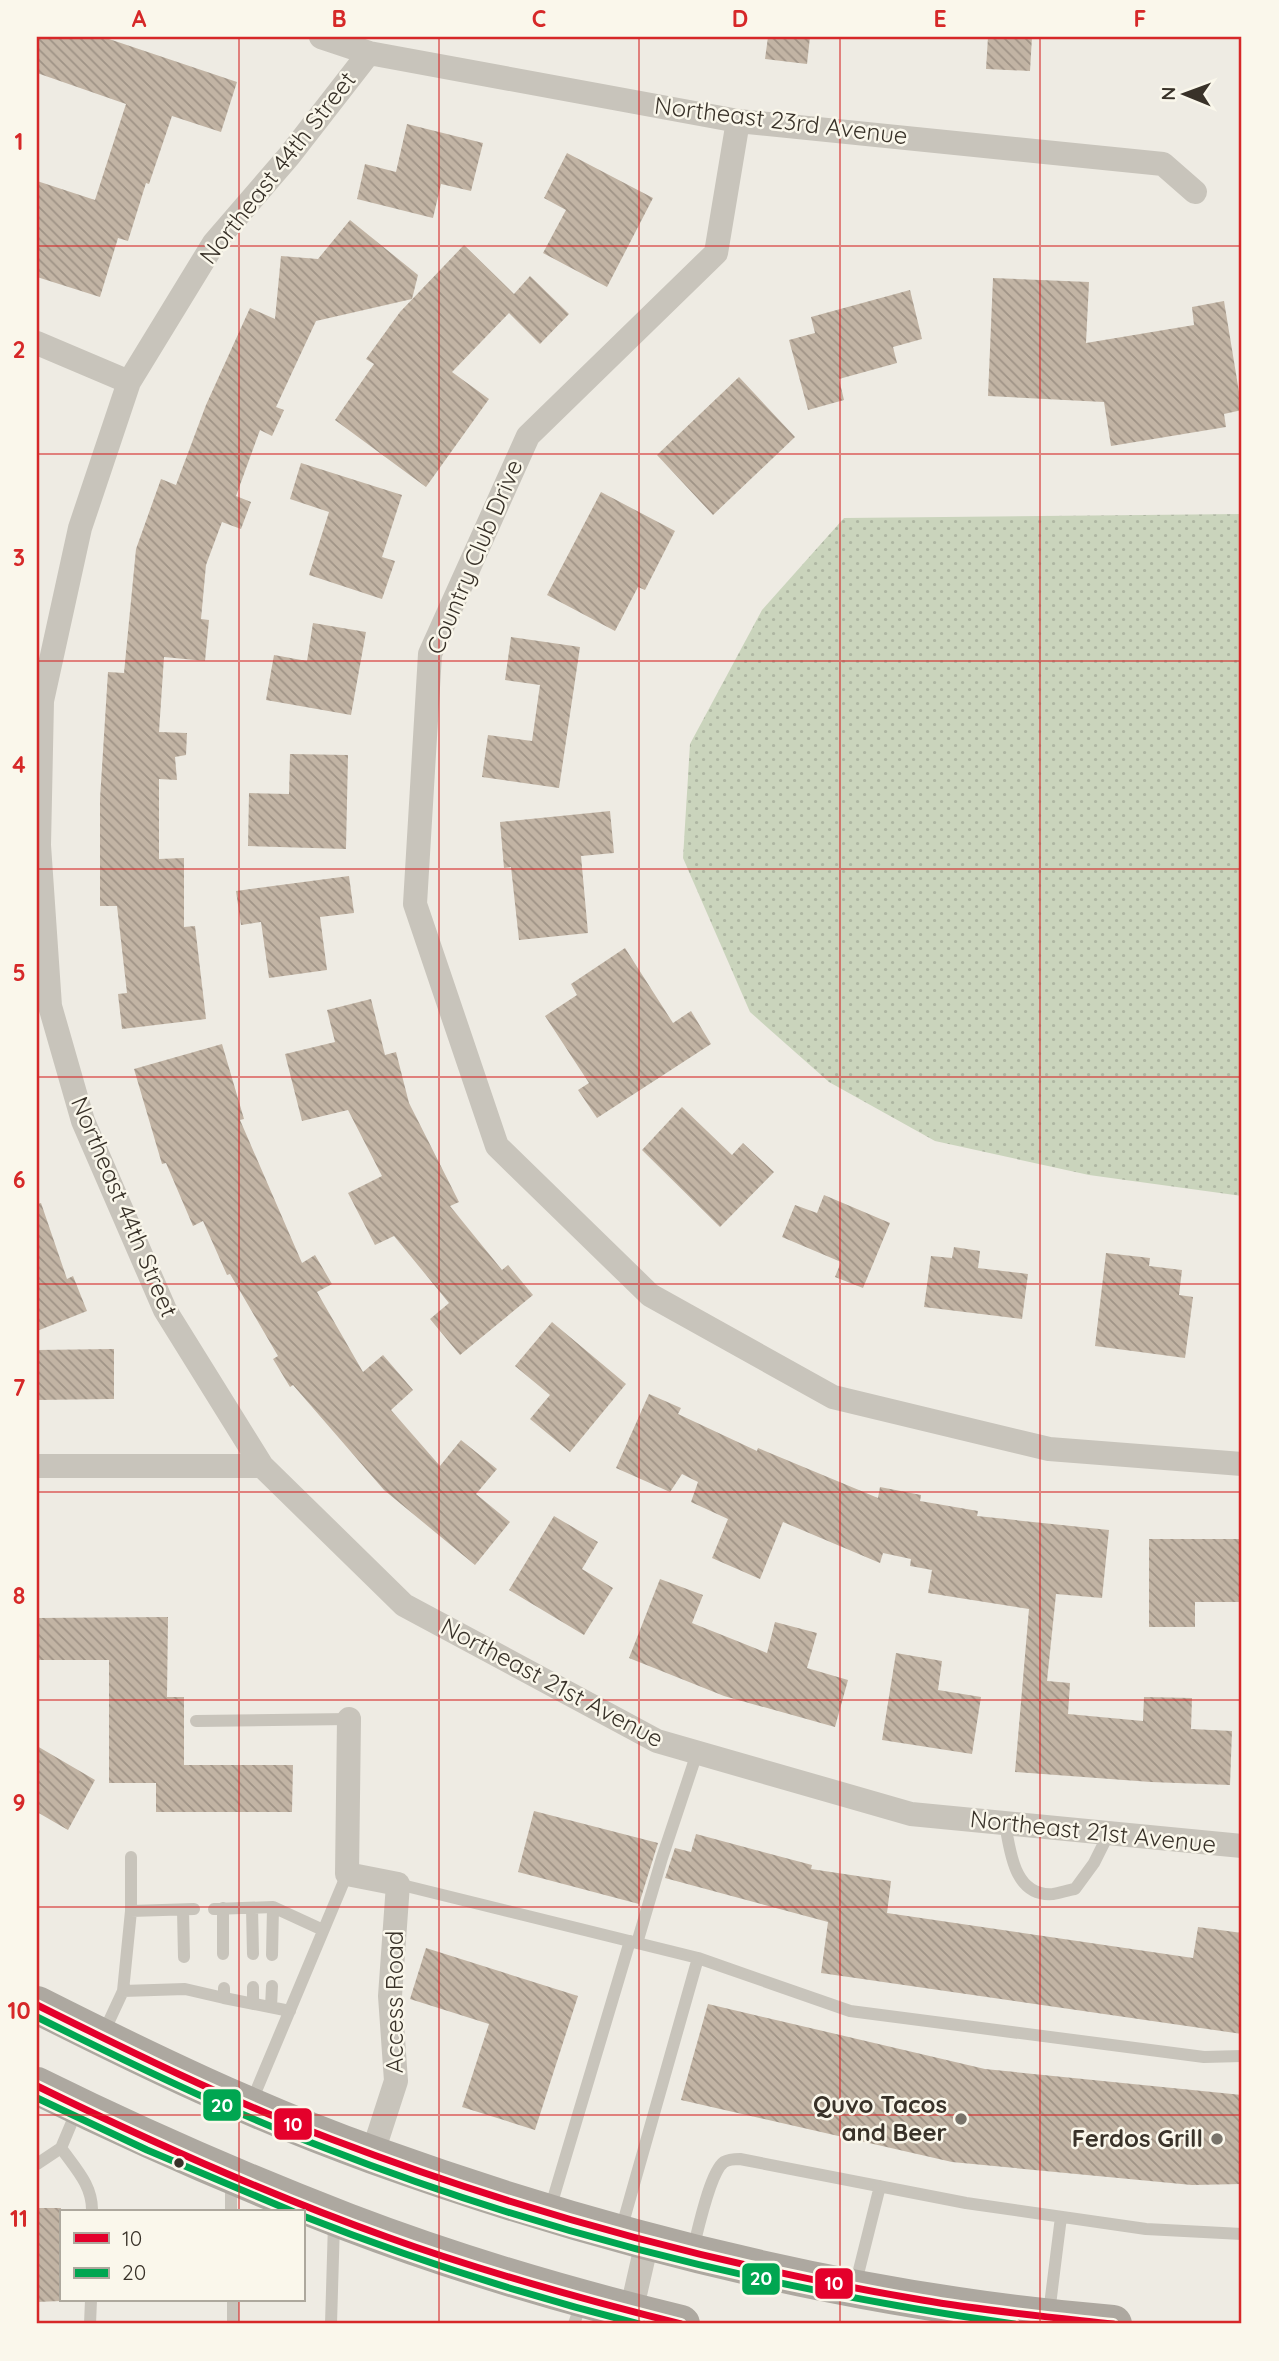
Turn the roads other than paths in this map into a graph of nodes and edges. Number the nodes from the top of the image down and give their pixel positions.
1 (321, 37) edge
2 (369, 53) junction
3 (738, 121) junction
4 (1195, 192) dead end
5 (37, 343) edge
6 (129, 382) junction
7 (1242, 1464) edge
8 (37, 1466) edge
9 (262, 1466) junction
10 (349, 1719) joint
11 (196, 1721) dead end
12 (697, 1753) junction
13 (1005, 1823) junction
14 (1109, 1833) junction
15 (1242, 1846) edge
16 (131, 1857) dead end
17 (346, 1874) junction
18 (398, 1884) junction
19 (273, 1907) junction
20 (252, 1908) junction
21 (131, 1911) junction
22 (323, 1930) junction
23 (634, 1942) junction
24 (223, 1954) dead end
25 (253, 1954) dead end
26 (272, 1955) dead end
27 (184, 1956) dead end
28 (698, 1958) junction
29 (253, 1986) dead end
30 (272, 1986) dead end
31 (123, 1991) junction
32 (253, 2004) junction
33 (37, 2005) edge
34 (271, 2007) junction
35 (289, 2011) junction
36 (101, 2037) junction
37 (1242, 2056) edge
38 (37, 2086) edge
39 (250, 2105) junction
40 (78, 2106) junction
41 (61, 2148) junction
42 (372, 2155) junction
43 (37, 2164) edge
44 (880, 2186) junction
45 (231, 2194) edge
46 (92, 2210) edge
47 (303, 2210) edge
48 (304, 2210) edge
49 (549, 2213) junction
50 (334, 2217) junction
51 (1061, 2217) junction
52 (1242, 2234) edge
53 (633, 2238) junction
54 (692, 2253) junction
55 (855, 2290) junction
56 (91, 2302) edge
57 (233, 2302) edge
58 (579, 2311) edge
59 (631, 2312) junction
60 (1048, 2317) junction
61 (90, 2324) edge
62 (233, 2324) edge
63 (331, 2324) edge
64 (681, 2324) edge
65 (1113, 2324) edge

1 - 2 street, Northeast 23rd Avenue
2 - 3 street, Northeast 23rd Avenue
2 - 6 street, Northeast 44th Street
3 - 4 street, Northeast 23rd Avenue
3 - 7 street, Country Club Drive
5 - 6 street
6 - 9 street, Northeast 44th Street
8 - 9 street
9 - 12 street, Northeast 21st Avenue
10 - 11 lane
10 - 17 street
12 - 13 street, Northeast 21st Avenue
12 - 23 lane
13 - 14 street, Northeast 21st Avenue
13 - 14 lane
14 - 15 street, Northeast 21st Avenue
16 - 21 lane
17 - 18 street
17 - 22 lane
18 - 23 lane
18 - 42 street, Access Road
19 - 20 lane
19 - 22 lane
19 - 26 lane
20 - 24 lane
20 - 25 lane
21 - 27 lane
21 - 31 lane
22 - 35 lane
23 - 28 lane
23 - 49 lane
28 - 37 lane
28 - 53 lane
29 - 32 lane
30 - 34 lane
31 - 32 lane
31 - 36 lane
32 - 34 lane
33 - 36 main road
34 - 35 lane
35 - 39 lane
36 - 39 main road
38 - 40 main road
39 - 42 main road
40 - 41 lane
40 - 45 main road
41 - 43 lane
41 - 46 lane
42 - 49 main road
44 - 51 lane
44 - 54 lane
44 - 55 lane
45 - 47 main road
48 - 50 main road
49 - 53 main road
50 - 58 main road
50 - 63 lane
51 - 52 lane
51 - 60 lane
53 - 54 main road
53 - 59 street
54 - 55 main road
55 - 60 main road
56 - 61 lane
57 - 62 lane
58 - 59 main road
59 - 64 main road
60 - 65 main road

